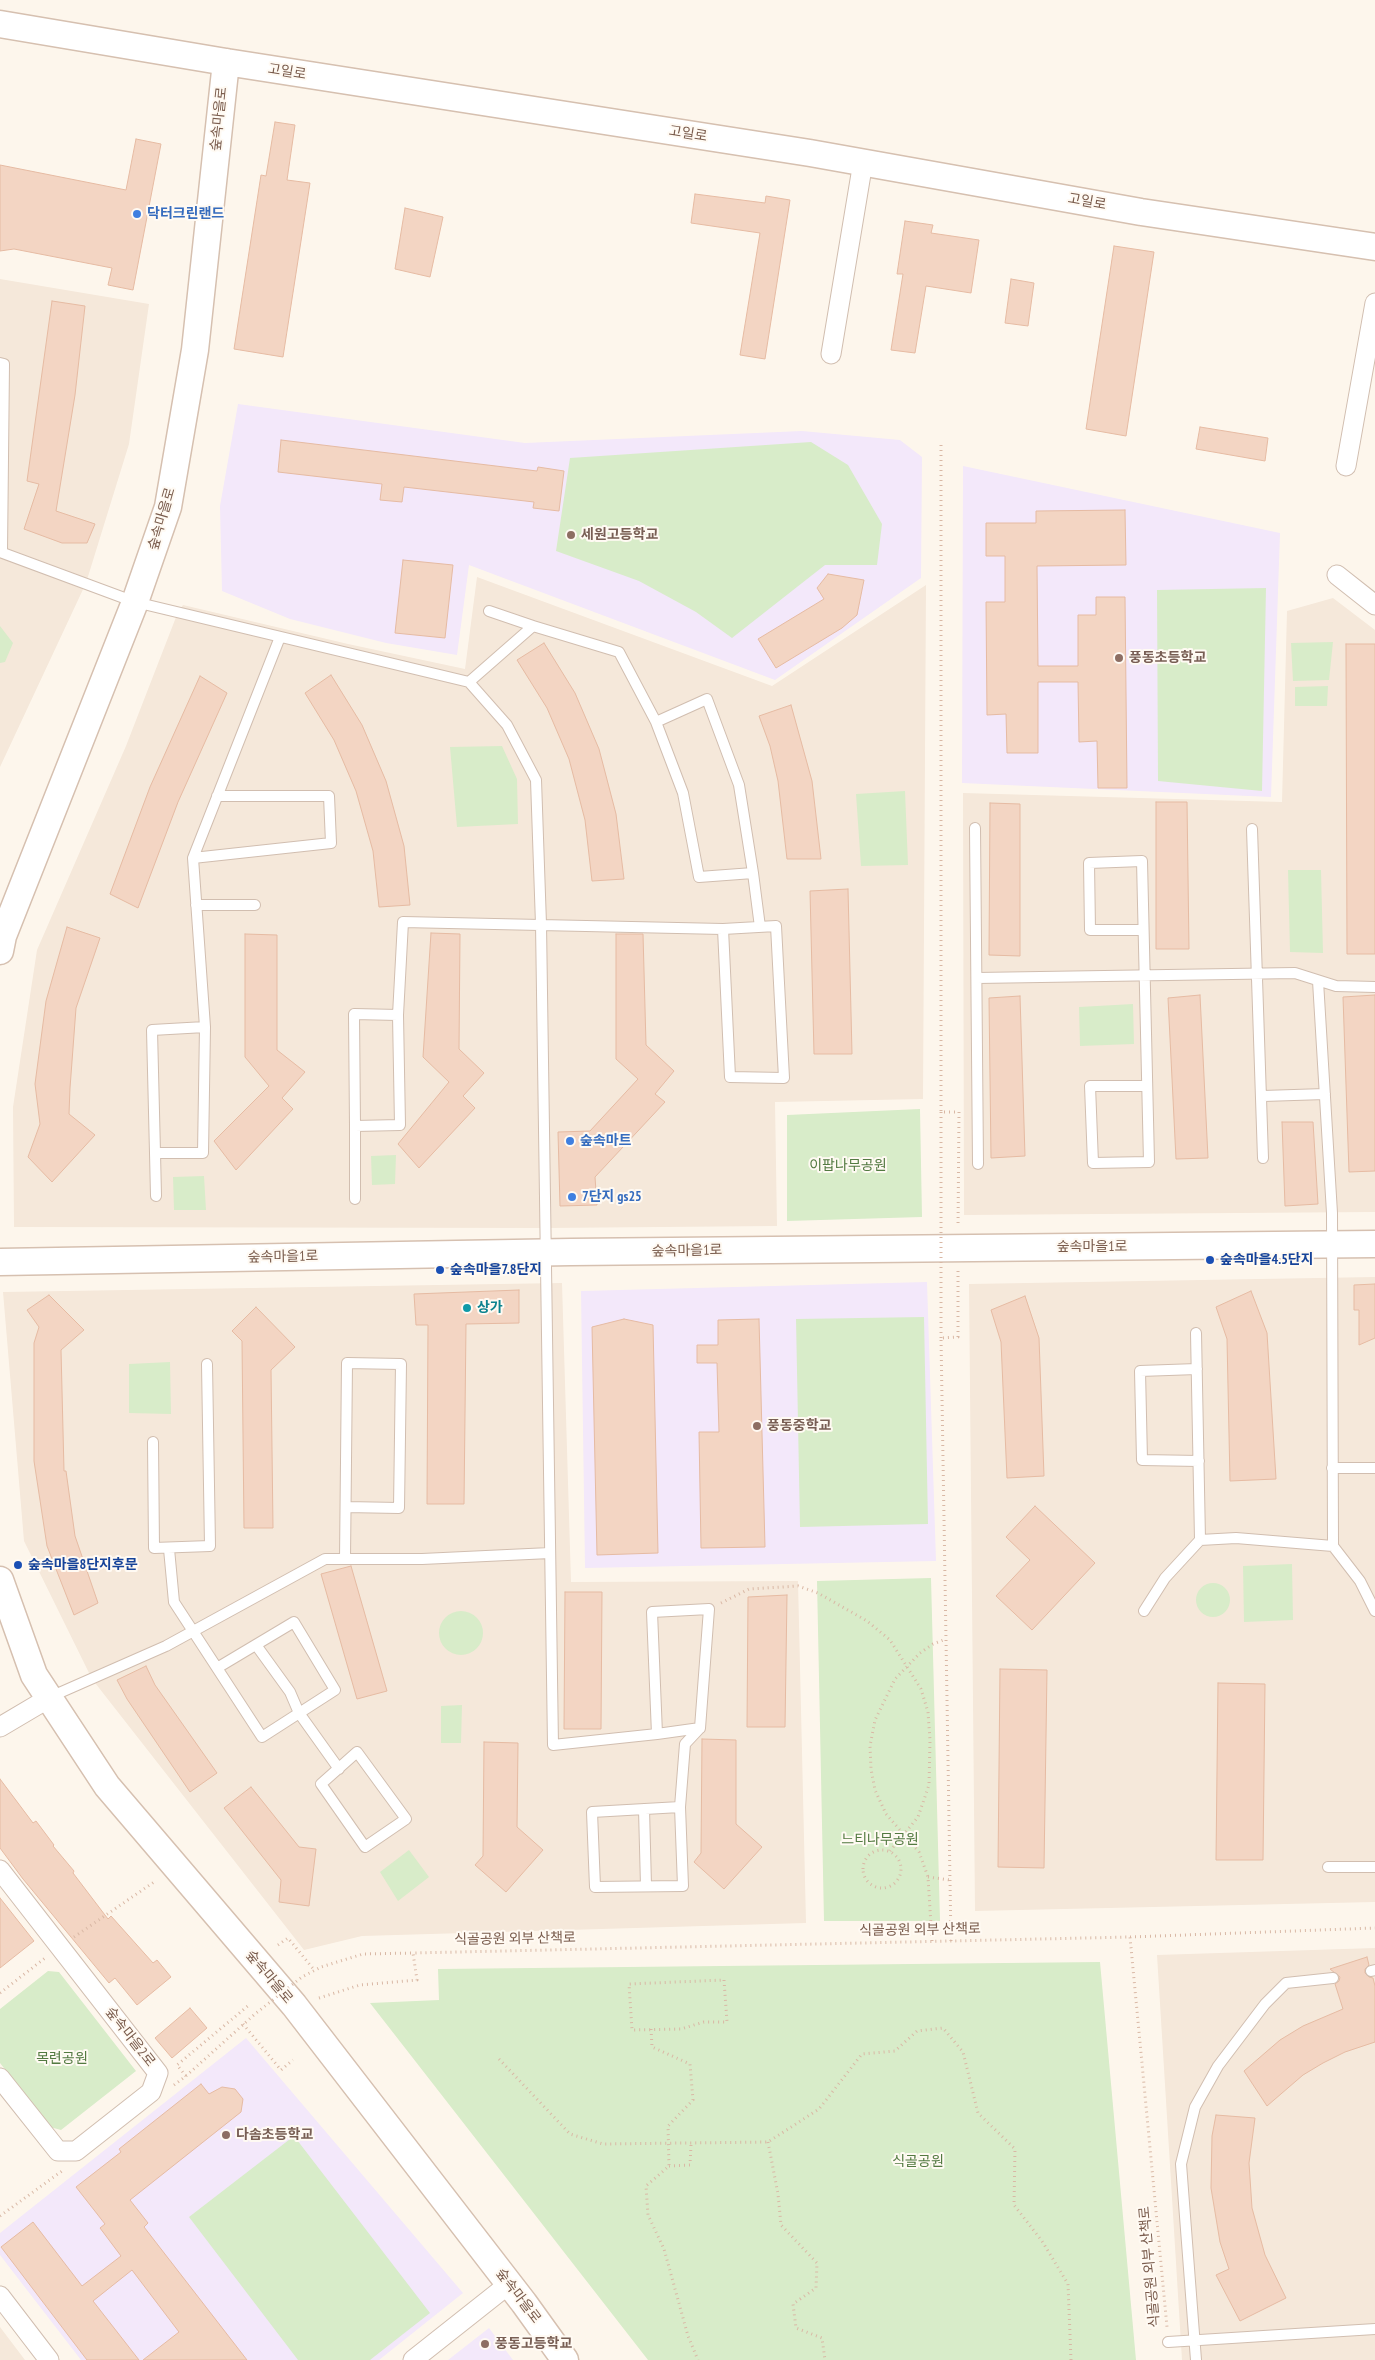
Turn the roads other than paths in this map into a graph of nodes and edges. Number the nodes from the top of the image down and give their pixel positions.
1 (0, 24) edge
2 (226, 62) junction
3 (863, 162) junction
4 (1375, 247) edge
5 (1375, 304) edge
6 (831, 354) dead end
7 (0, 364) edge
8 (1346, 466) dead end
9 (2, 501) edge
10 (1, 552) edge
11 (1337, 575) dead end
12 (135, 602) junction
13 (1375, 605) edge
14 (488, 611) dead end
15 (533, 626) junction
16 (280, 637) junction
17 (469, 682) junction
18 (656, 722) junction
19 (217, 796) junction
20 (975, 828) dead end
21 (1252, 829) dead end
22 (193, 858) junction
23 (753, 874) junction
24 (196, 905) junction
25 (255, 905) dead end
26 (541, 924) junction
27 (760, 927) junction
28 (723, 929) junction
29 (1143, 930) junction
30 (0, 951) edge
31 (1256, 974) junction
32 (1144, 976) junction
33 (976, 978) junction
34 (1318, 981) junction
35 (1375, 987) edge
36 (398, 1015) junction
37 (205, 1027) junction
38 (1147, 1086) junction
39 (1325, 1094) junction
40 (1263, 1096) junction
41 (355, 1126) junction
42 (155, 1153) junction
43 (1263, 1158) dead end
44 (978, 1164) dead end
45 (156, 1196) dead end
46 (356, 1199) dead end
47 (1375, 1244) edge
48 (1332, 1245) junction
49 (546, 1253) junction
50 (0, 1262) edge
51 (1196, 1333) dead end
52 (207, 1364) dead end
53 (1197, 1369) junction
54 (153, 1442) dead end
55 (1199, 1461) junction
56 (1332, 1468) junction
57 (1375, 1468) edge
58 (346, 1507) junction
59 (1200, 1540) junction
60 (1333, 1546) junction
61 (169, 1549) junction
62 (550, 1553) junction
63 (345, 1559) junction
64 (0, 1580) edge
65 (1375, 1610) edge
66 (1144, 1611) dead end
67 (192, 1631) junction
68 (256, 1645) junction
69 (217, 1668) junction
70 (49, 1698) junction
71 (298, 1713) junction
72 (0, 1726) edge
73 (700, 1728) junction
74 (657, 1734) junction
75 (339, 1769) junction
76 (680, 1807) junction
77 (644, 1809) junction
78 (1328, 1867) dead end
79 (1375, 1867) edge
80 (0, 1870) edge
81 (646, 1886) junction
82 (1333, 1978) dead end
83 (0, 2078) edge
84 (509, 2284) junction
85 (0, 2296) edge
86 (1375, 2329) edge
87 (1195, 2340) junction
88 (1168, 2342) road end
89 (49, 2360) edge
90 (413, 2360) edge
91 (565, 2360) edge
92 (1196, 2360) edge

1 - 2 main road, 고일로
2 - 3 main road, 고일로
2 - 12 main road, 숲속마을로
3 - 4 main road, 고일로
3 - 6 street
5 - 8 street
7 - 9 lane
9 - 10 lane
10 - 12 lane
11 - 13 street
12 - 16 lane
12 - 30 main road, 숲속마을로
14 - 15 lane
15 - 17 lane
15 - 18 lane
16 - 17 lane
16 - 19 lane
17 - 26 lane
18 - 23 lane
18 - 23 lane
19 - 22 lane
19 - 22 lane
20 - 33 lane
21 - 31 lane
22 - 24 lane
23 - 27 lane
24 - 25 lane
24 - 37 lane
26 - 28 lane
26 - 36 lane
26 - 49 lane
27 - 28 lane
27 - 28 lane
29 - 29 lane
29 - 32 lane
31 - 32 lane
31 - 34 lane
31 - 40 lane
32 - 33 lane
32 - 38 lane
33 - 44 lane
34 - 35 lane
34 - 39 lane
36 - 41 lane
36 - 41 lane
37 - 42 lane
37 - 42 lane
38 - 38 lane
39 - 40 lane
39 - 48 lane
40 - 43 lane
41 - 46 lane
42 - 45 lane
47 - 48 main road, 숲속마을1로
48 - 49 main road, 숲속마을1로
48 - 56 lane
49 - 50 main road, 숲속마을1로
49 - 62 lane
51 - 53 lane
52 - 61 lane
53 - 55 lane
53 - 55 lane
54 - 61 lane
55 - 59 lane
56 - 57 lane
56 - 60 lane
58 - 58 lane
58 - 63 lane
59 - 60 lane
59 - 66 lane
60 - 65 lane
61 - 67 lane
62 - 63 lane
62 - 74 lane
63 - 67 lane
64 - 70 main road, 숲속마을로
67 - 69 lane
67 - 70 lane
68 - 69 lane
68 - 71 lane
68 - 71 lane
69 - 71 lane
70 - 72 street
70 - 84 main road, 숲속마을로
71 - 75 lane
73 - 74 lane
73 - 74 lane
73 - 76 lane
75 - 75 lane
76 - 77 lane
76 - 81 lane
77 - 81 lane
77 - 81 lane
78 - 79 lane
80 - 83 street, 숲속마을2로
82 - 87 lane
84 - 90 street
84 - 91 main road, 숲속마을로
85 - 89 street
86 - 87 lane
87 - 88 lane
87 - 92 lane

